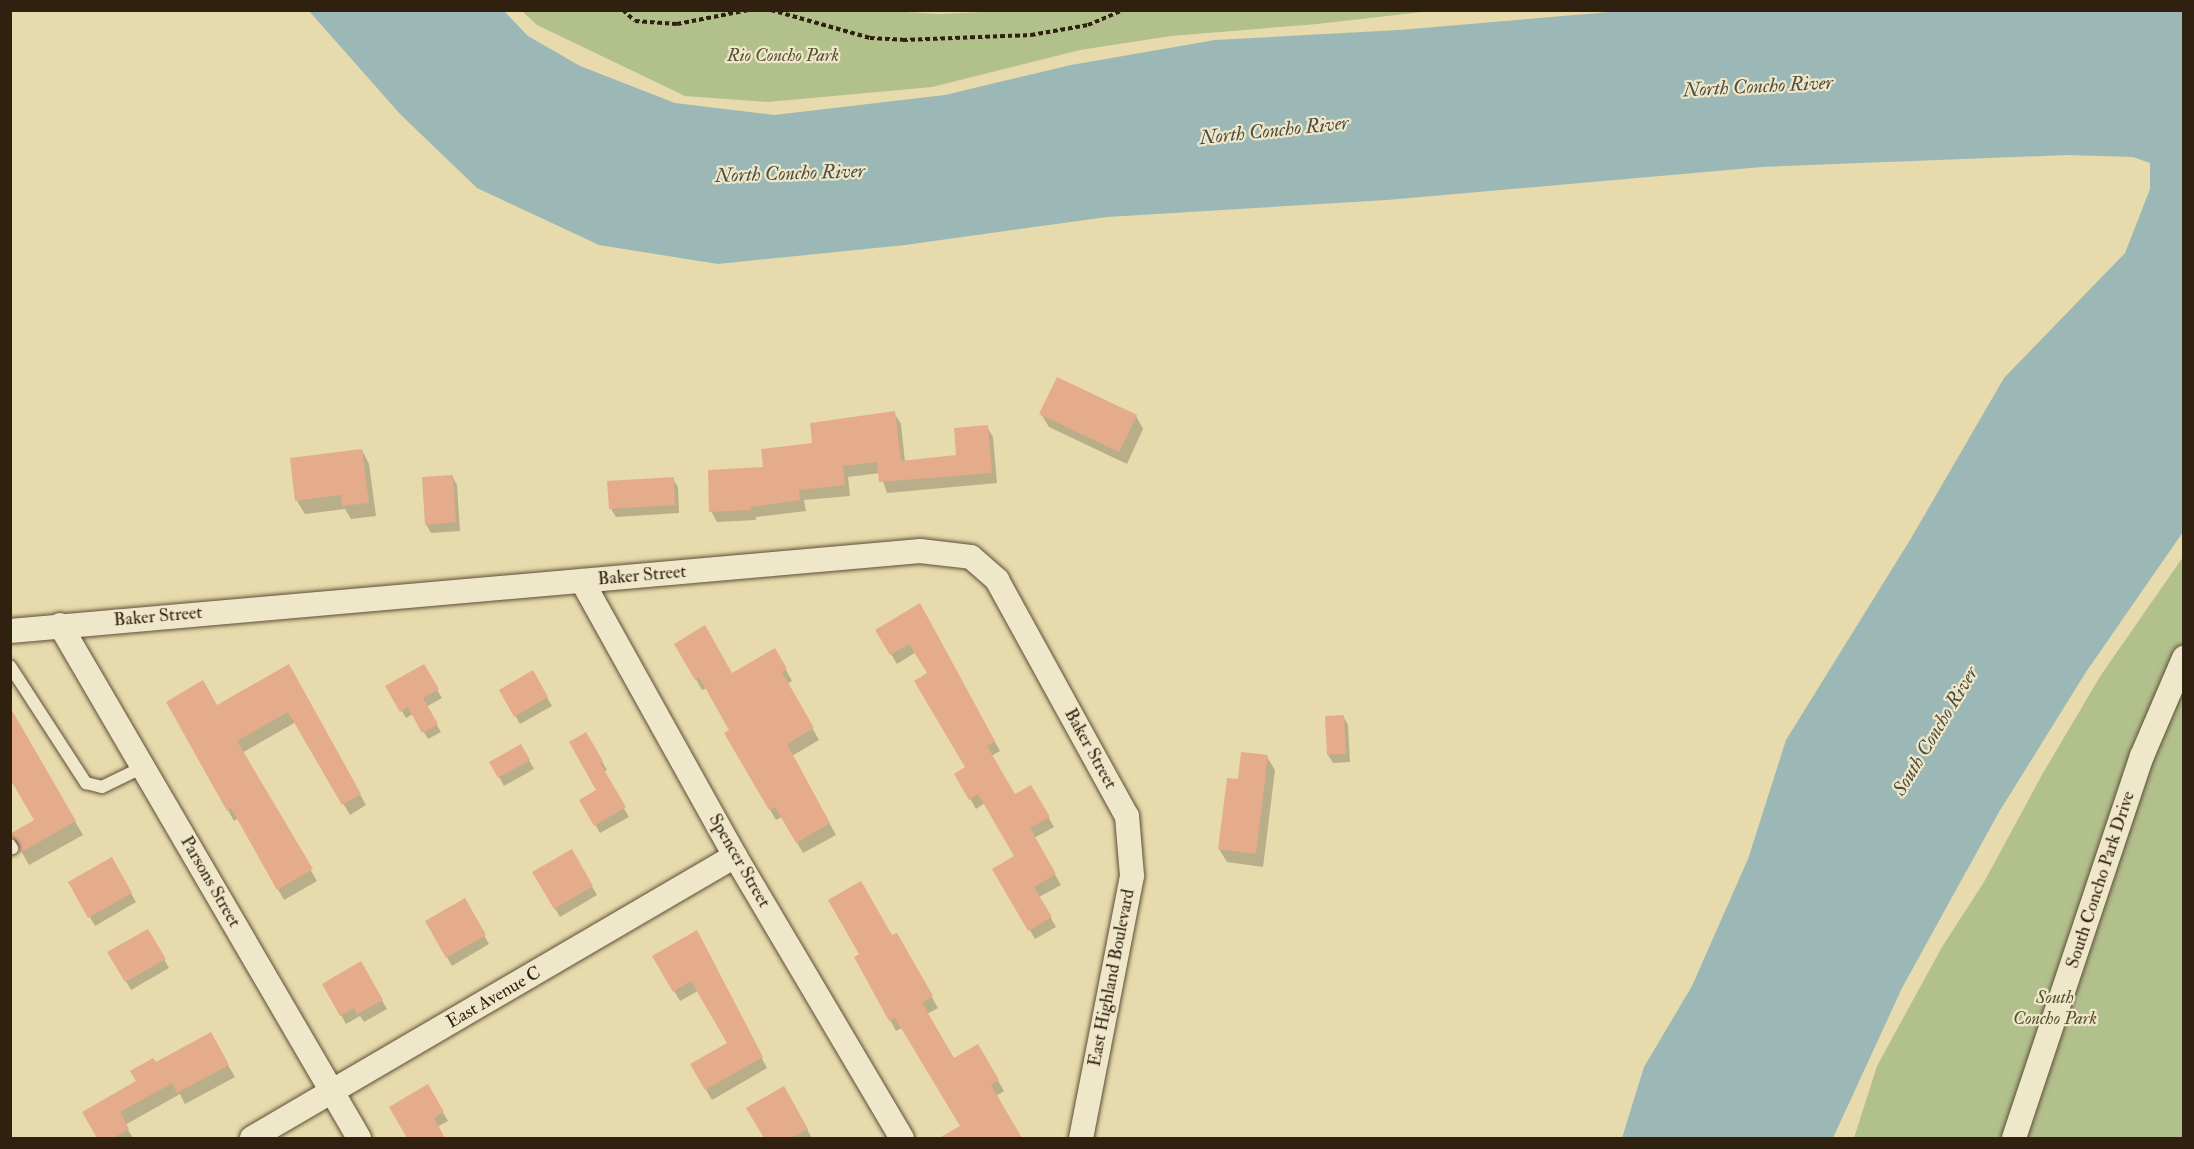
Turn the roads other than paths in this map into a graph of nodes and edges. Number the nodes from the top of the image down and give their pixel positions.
1 (582, 582) junction
2 (60, 625) junction
3 (10, 631) edge
4 (2184, 658) edge
5 (10, 666) edge
6 (143, 767) junction
7 (1127, 816) joint
8 (735, 856) junction
9 (333, 1092) junction
10 (252, 1138) edge
11 (359, 1138) edge
12 (902, 1138) edge
13 (1082, 1138) edge
14 (2014, 1138) edge

1 - 2 street, Baker Street
1 - 7 street, Baker Street
1 - 8 street, Spencer Street
2 - 3 street, Baker Street
2 - 6 street, Parsons Street
4 - 14 street, South Concho Park Drive
5 - 6 lane
6 - 9 street, Parsons Street
7 - 13 street, East Highland Boulevard
8 - 9 street, East Avenue C
8 - 12 street, Spencer Street
9 - 10 street, East Avenue C
9 - 11 street, Parsons Street

